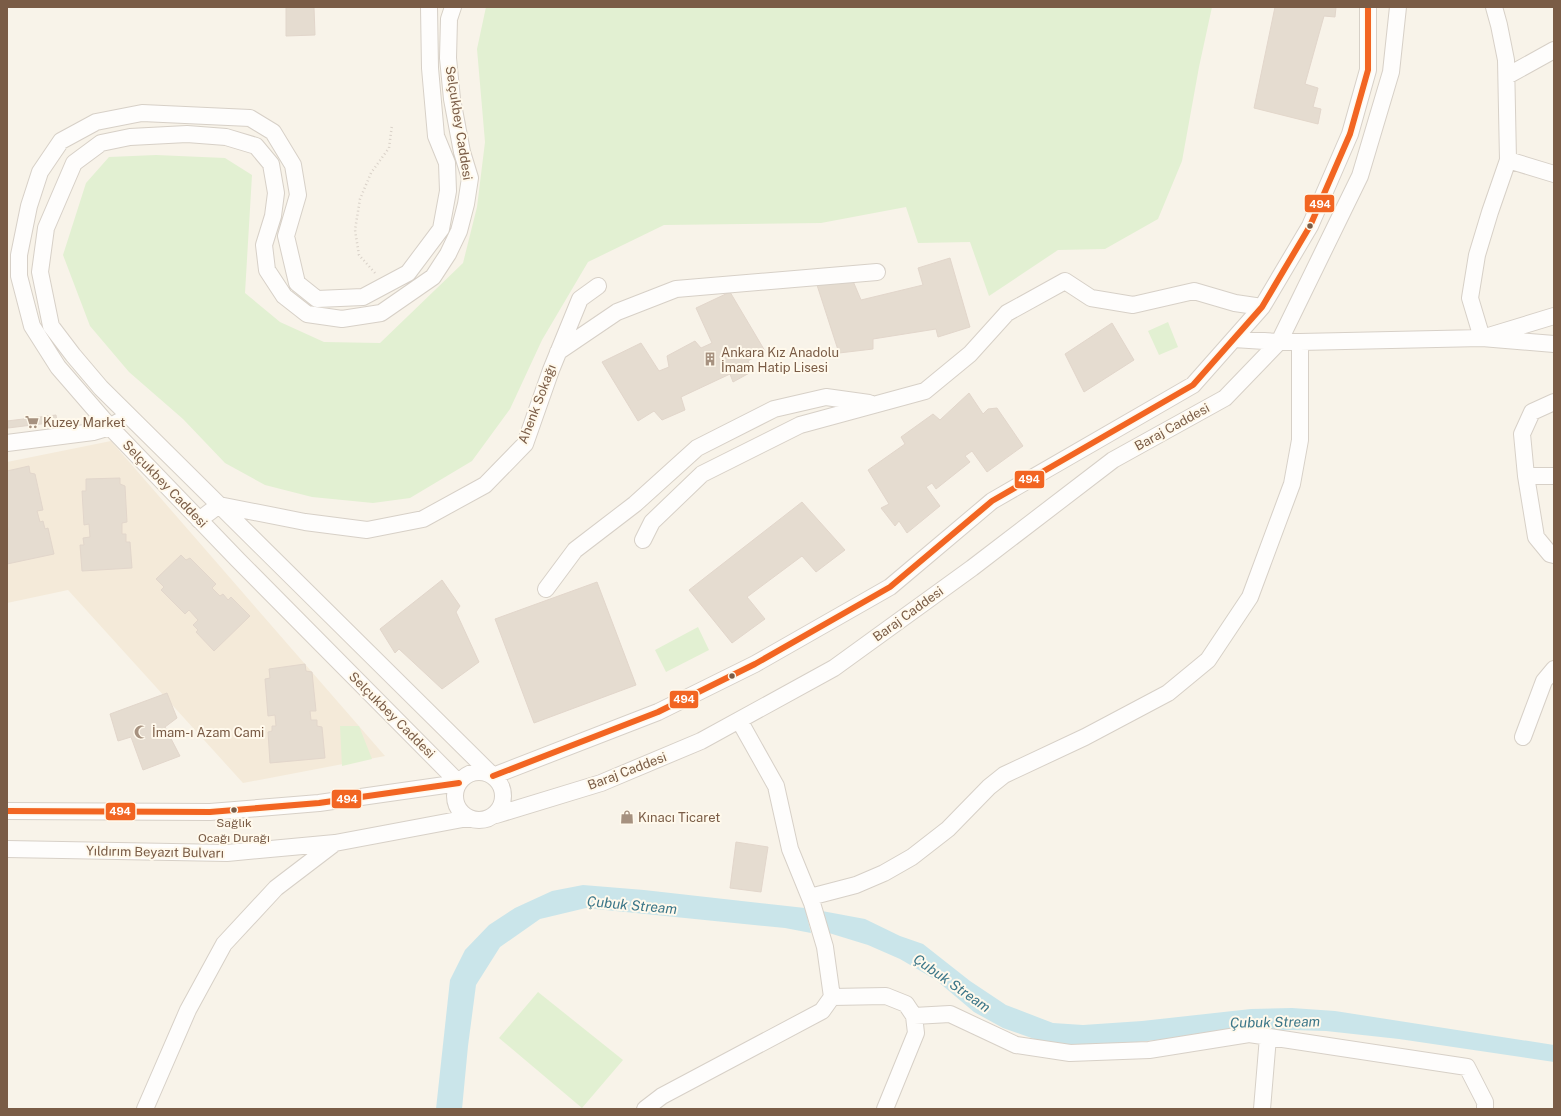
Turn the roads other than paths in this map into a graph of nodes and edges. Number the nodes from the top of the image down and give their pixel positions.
1 (430, 7) edge
2 (453, 7) edge
3 (1368, 7) edge
4 (1398, 7) edge
5 (1500, 9) edge
6 (1554, 50) edge
7 (1507, 76) junction
8 (1508, 160) junction
9 (1554, 174) edge
10 (877, 272) dead end
11 (598, 286) dead end
12 (1262, 308) junction
13 (1554, 316) edge
14 (1234, 338) junction
15 (1482, 338) junction
16 (1280, 342) junction
17 (1300, 342) junction
18 (1554, 344) edge
19 (558, 352) junction
20 (1554, 402) edge
21 (877, 404) junction
22 (129, 415) junction
23 (110, 427) junction
24 (7, 443) edge
25 (1526, 476) junction
26 (1554, 476) edge
27 (219, 505) junction
28 (199, 520) junction
29 (643, 540) dead end
30 (1554, 555) edge
31 (546, 589) dead end
32 (1554, 669) edge
33 (739, 720) junction
34 (1523, 737) dead end
35 (492, 776) junction
36 (460, 782) junction
37 (7, 811) edge
38 (496, 814) junction
39 (468, 818) junction
40 (335, 843) junction
41 (7, 849) edge
42 (811, 900) junction
43 (832, 998) junction
44 (914, 1016) junction
45 (1268, 1037) junction
46 (145, 1109) edge
47 (645, 1109) edge
48 (885, 1109) edge
49 (1262, 1109) edge
50 (1485, 1109) edge

1 - 23 street, Selçukbey Caddesi
2 - 22 street, Selçukbey Caddesi
3 - 12 street
4 - 16 street
5 - 7 street
6 - 7 street
7 - 8 street
8 - 9 street
8 - 15 street
10 - 19 street
11 - 19 street, Ahenk Sokağı
12 - 14 street
12 - 21 street
13 - 15 street
14 - 16 street
14 - 35 street, Baraj Caddesi
15 - 17 street
15 - 18 street
16 - 17 street
16 - 33 street, Baraj Caddesi
17 - 42 street
19 - 27 street, Ahenk Sokağı
20 - 25 street
21 - 29 street
21 - 31 street
22 - 23 street
22 - 27 street, Selçukbey Caddesi
23 - 24 street
23 - 28 street, Selçukbey Caddesi
25 - 26 street
25 - 30 street
27 - 28 street
27 - 35 street, Selçukbey Caddesi
28 - 36 street, Selçukbey Caddesi
32 - 34 street
33 - 38 street, Baraj Caddesi
33 - 42 street
35 - 36 street
35 - 38 street
36 - 37 street
36 - 39 street
38 - 39 street
39 - 40 street, Yıldırım Beyazıt Bulvarı
40 - 41 street, Yıldırım Beyazıt Bulvarı
40 - 46 street
42 - 43 street
43 - 44 street
43 - 47 street
44 - 45 street
44 - 48 street
45 - 49 street
45 - 50 street

